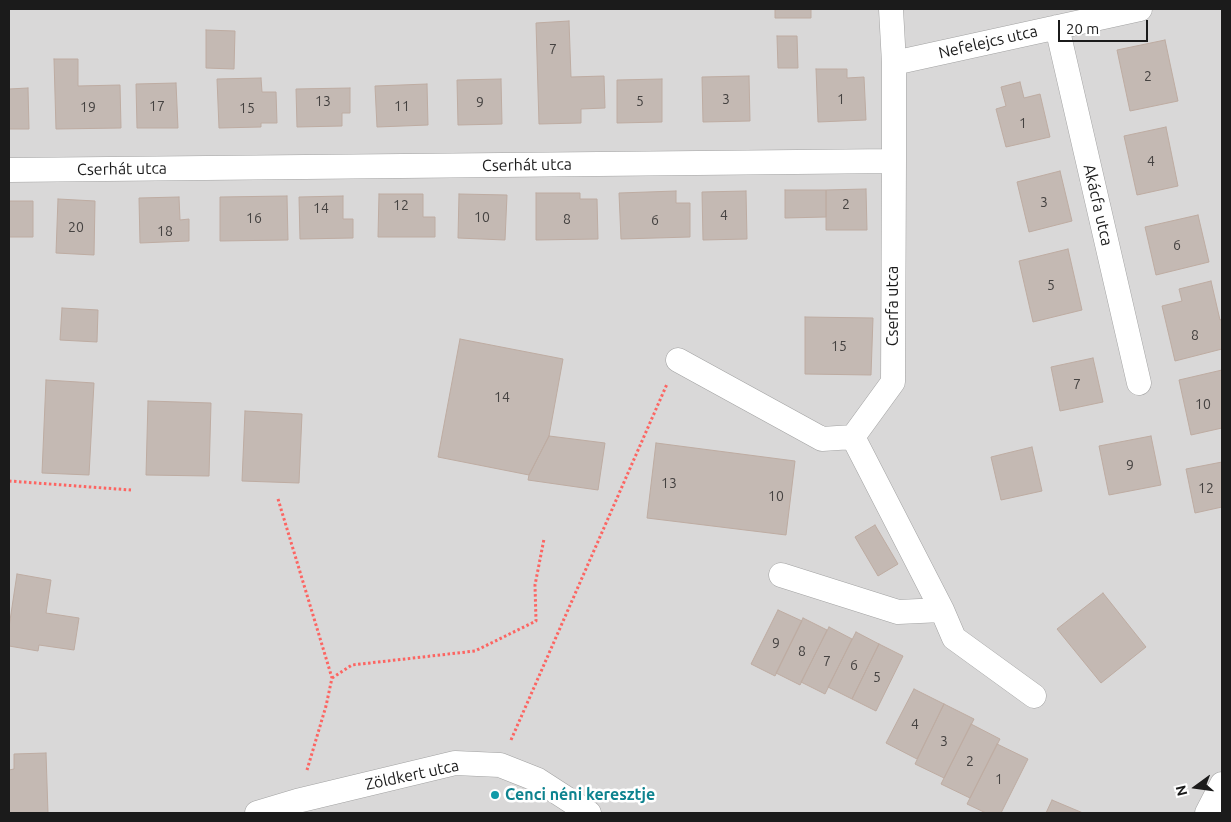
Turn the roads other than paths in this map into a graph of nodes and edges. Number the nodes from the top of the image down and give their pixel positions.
1 (891, 9) edge
2 (1140, 9) edge
3 (1057, 27) junction
4 (894, 63) junction
5 (894, 161) junction
6 (9, 170) edge
7 (678, 360) road end
8 (1139, 383) dead end
9 (853, 436) junction
10 (780, 575) dead end
11 (942, 610) junction
12 (1034, 696) dead end
13 (1222, 784) edge
14 (256, 813) edge
15 (589, 813) edge
16 (1207, 813) edge

1 - 4 street
2 - 3 street, Nefelejcs utca
3 - 4 street, Nefelejcs utca
3 - 8 street, Akácfa utca
4 - 5 street
5 - 6 street, Cserhát utca
5 - 9 street, Cserfa utca
7 - 9 street
9 - 11 street
10 - 11 street
11 - 12 street
13 - 16 street
14 - 15 street, Zöldkert utca

